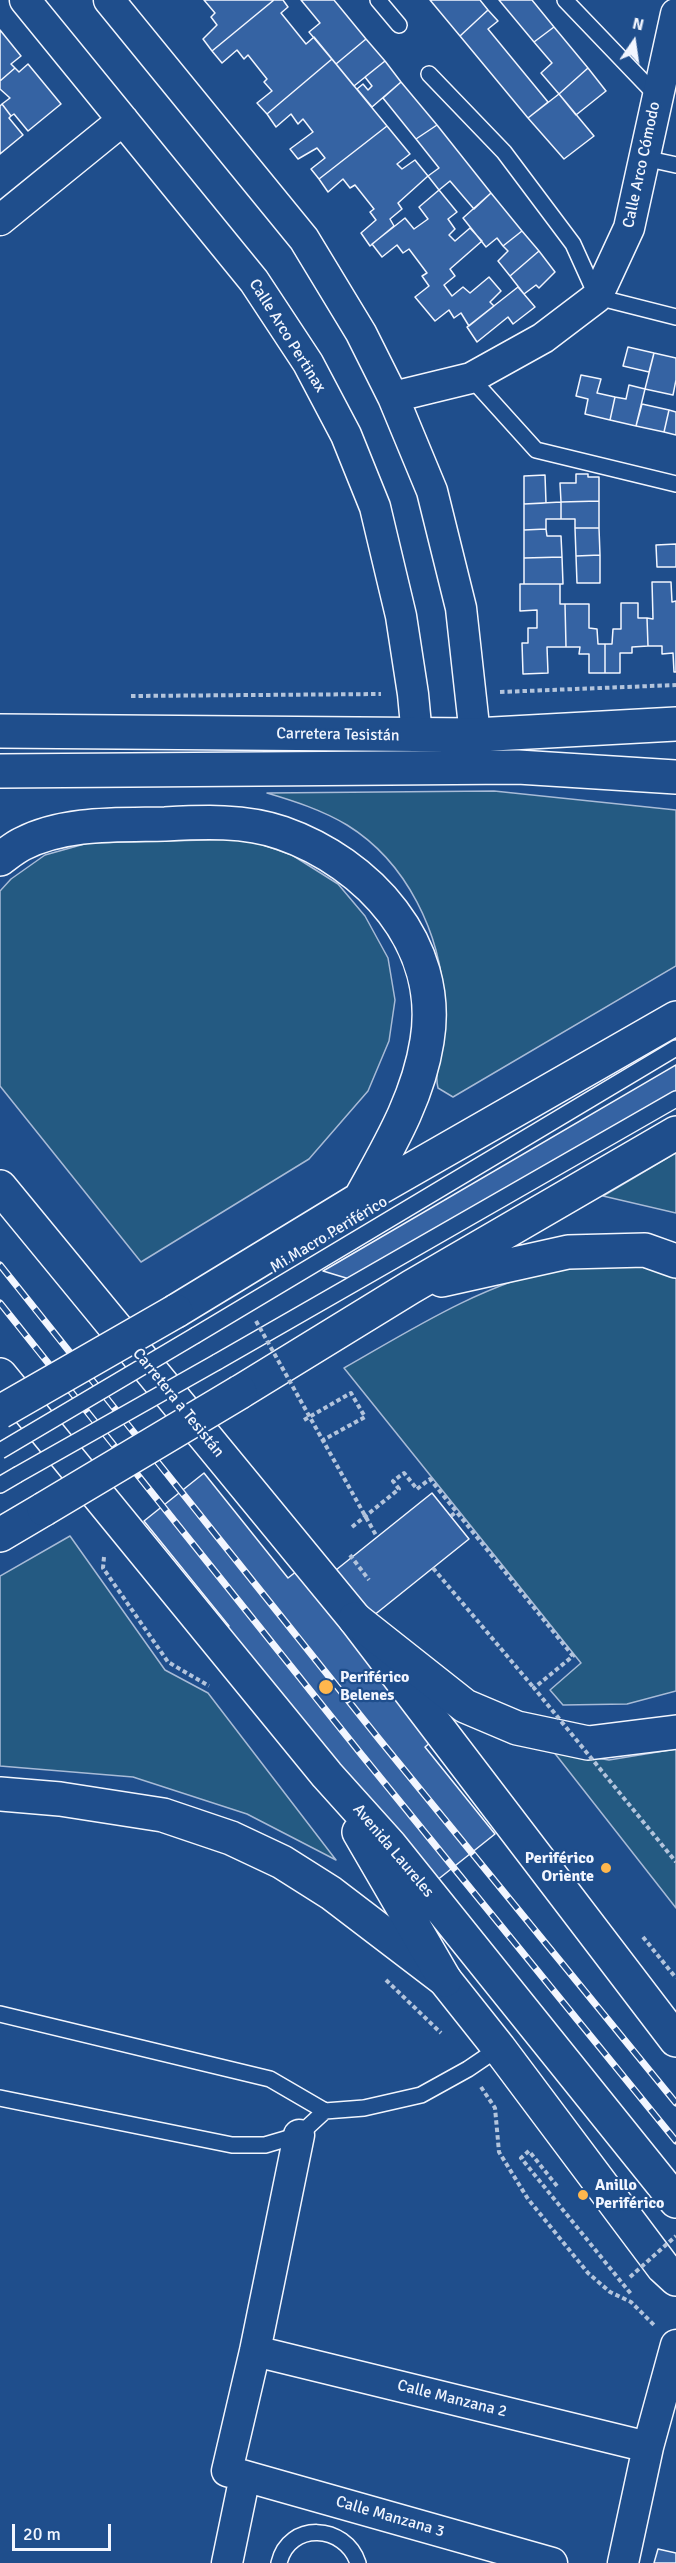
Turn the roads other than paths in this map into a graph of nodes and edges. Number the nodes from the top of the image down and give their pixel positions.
1 (24, 0) edge
2 (109, 0) edge
3 (378, 0) edge
4 (565, 0) edge
5 (676, 14) edge
6 (399, 25) dead end
7 (429, 74) dead end
8 (657, 96) junction
9 (123, 120) junction
10 (644, 158) junction
11 (676, 165) edge
12 (0, 220) edge
13 (597, 297) junction
14 (676, 317) edge
15 (471, 378) junction
16 (393, 397) junction
17 (676, 484) edge
18 (676, 724) edge
19 (0, 731) edge
20 (475, 735) junction
21 (417, 736) junction
22 (0, 771) edge
23 (676, 777) edge
24 (0, 859) edge
25 (676, 1018) edge
26 (676, 1048) edge
27 (676, 1099) edge
28 (676, 1133) edge
29 (0, 1187) edge
30 (360, 1199) junction
31 (676, 1261) edge
32 (411, 1287) junction
33 (186, 1323) junction
34 (0, 1375) edge
35 (0, 1412) edge
36 (0, 1450) edge
37 (0, 1485) edge
38 (0, 1535) edge
39 (355, 1619) junction
40 (676, 1732) edge
41 (327, 1775) junction
42 (0, 1794) edge
43 (445, 1980) junction
44 (0, 2014) edge
45 (676, 2040) edge
46 (499, 2048) junction
47 (0, 2098) edge
48 (325, 2111) junction
49 (299, 2135) junction
50 (662, 2169) edge
51 (676, 2201) edge
52 (676, 2279) edge
53 (668, 2338) edge
54 (255, 2351) junction
55 (648, 2447) junction
56 (236, 2473) junction
57 (227, 2563) edge
58 (279, 2563) edge
59 (358, 2563) edge
60 (552, 2563) edge
61 (623, 2563) edge

1 - 9 street, Calle Arco Pertinax
2 - 16 street
3 - 6 lane
4 - 8 lane
5 - 8 street, Calle Arco Cómodo
7 - 13 lane
8 - 10 street, Calle Arco Cómodo
9 - 12 street
9 - 21 street, Calle Arco Pertinax
10 - 11 lane
10 - 13 street, Calle Arco Cómodo
13 - 14 lane
13 - 15 street, Calle Arco Cómodo
15 - 16 street, Calle Arco Cómodo
15 - 17 lane
16 - 20 street
18 - 20 main road, Carretera Tesistán
19 - 21 main road, Carretera Tesistán
20 - 21 main road, Carretera Tesistán
22 - 23 main road
24 - 30 main road
25 - 30 main road
26 - 33 lane, Mi Macro Periférico
27 - 37 lane, bridge
28 - 32 main road
29 - 39 main road, Carretera a Tesistán
30 - 33 main road
31 - 32 main road
32 - 38 main road, bridge
33 - 35 main road, bridge
33 - 36 lane, Mi Macro Periférico, bridge
34 - 41 main road, Avenida Laureles
39 - 40 main road
39 - 45 main road
41 - 43 main road
41 - 50 main road, Avenida Laureles
42 - 43 main road
43 - 46 main road
44 - 48 lane
46 - 48 lane
46 - 52 main road
47 - 49 lane
48 - 49 lane
49 - 54 street
50 - 51 main road, Avenida Laureles
53 - 55 street
54 - 55 street, Calle Manzana 2
54 - 56 street
55 - 61 street
56 - 57 street
56 - 60 street, Calle Manzana 3
58 - 59 lane

